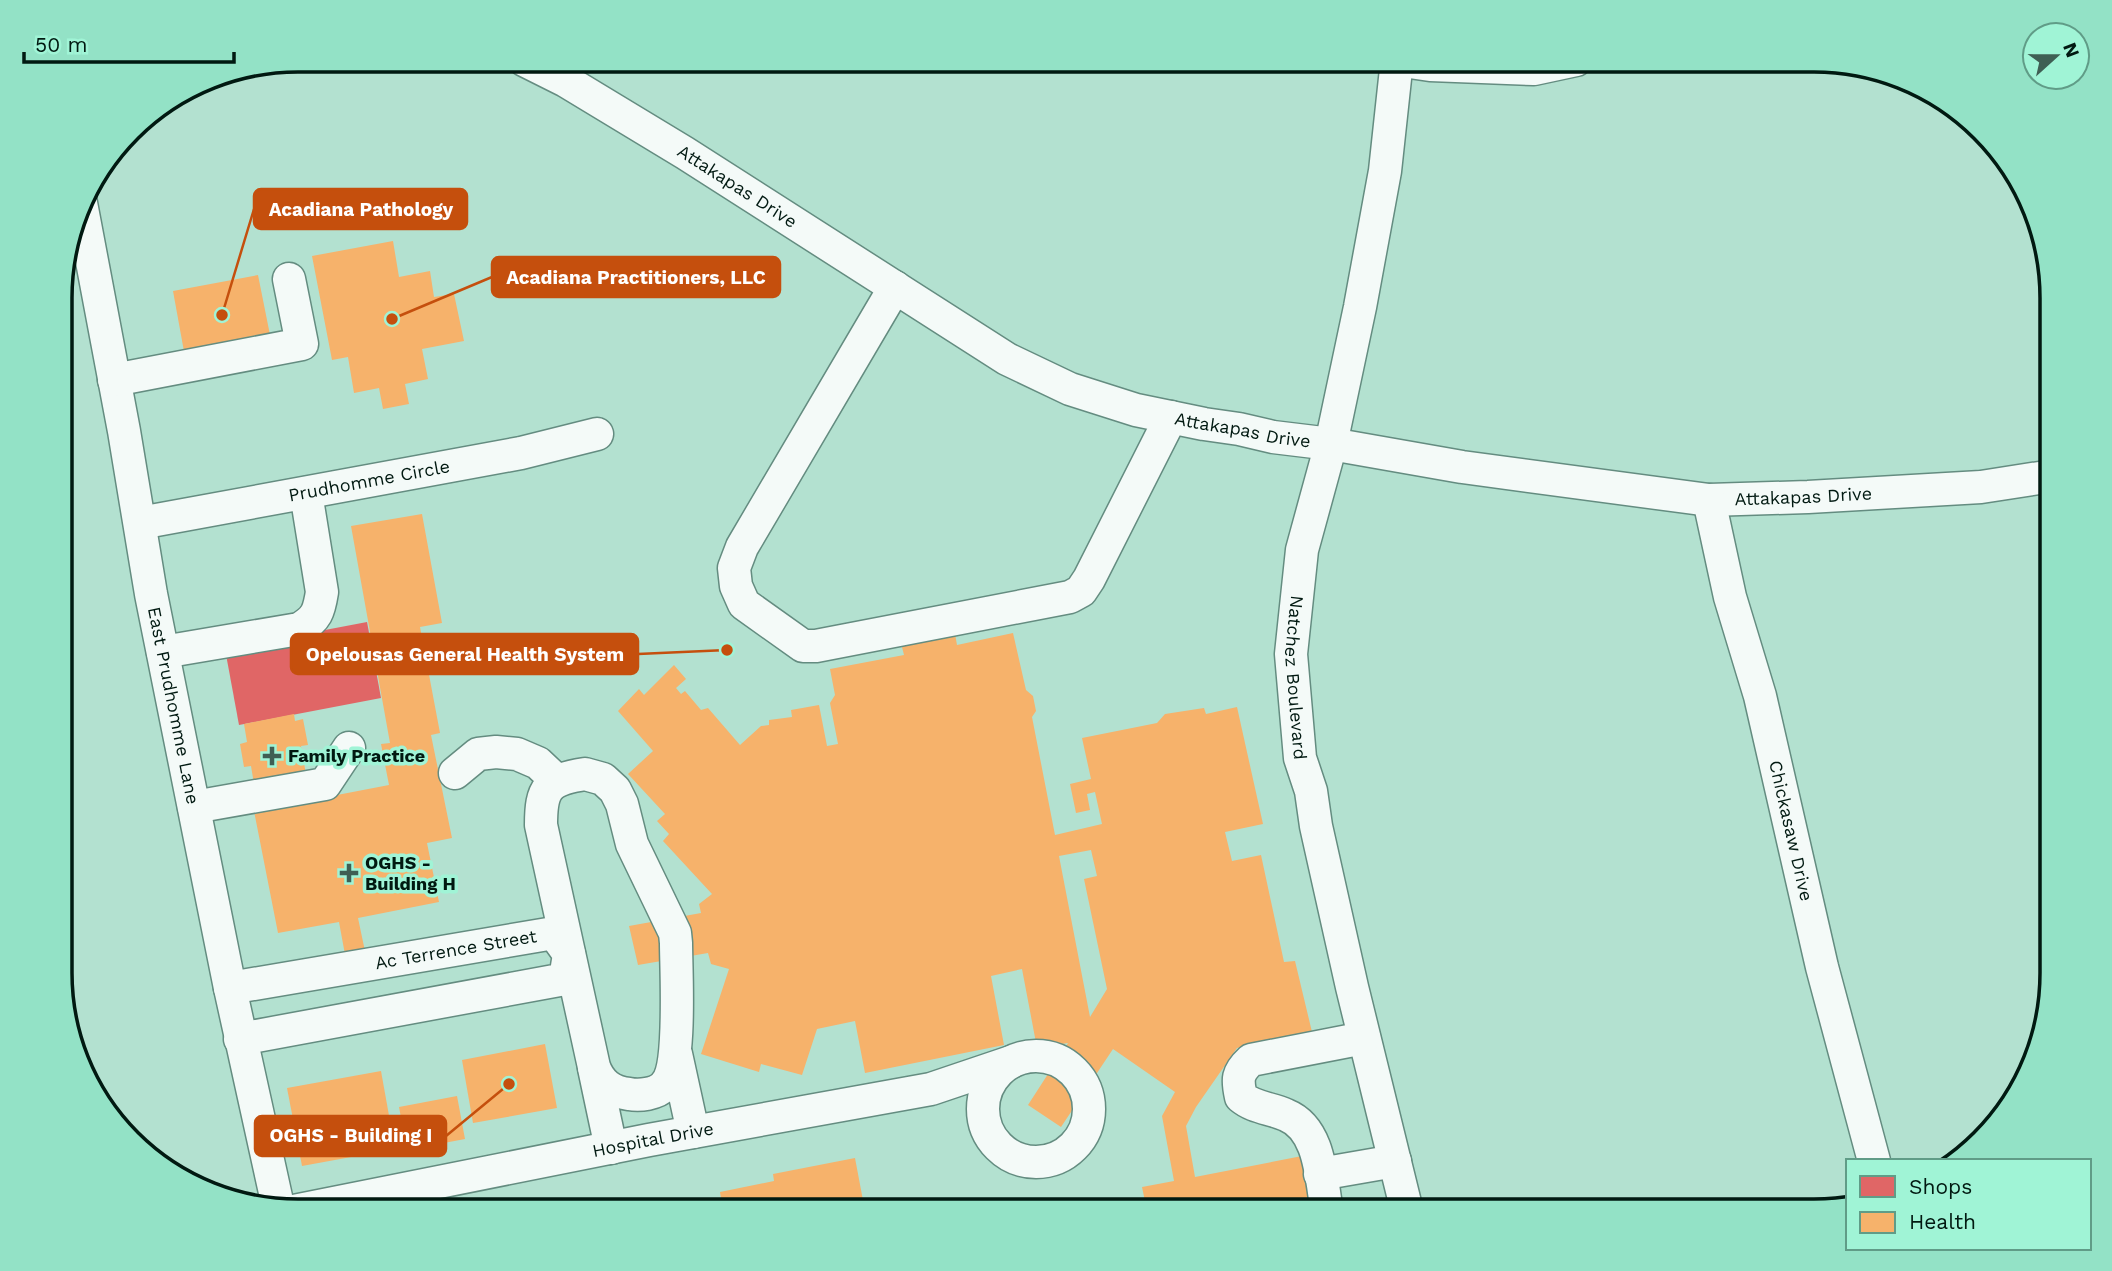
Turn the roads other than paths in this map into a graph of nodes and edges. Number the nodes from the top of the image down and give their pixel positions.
1 (548, 72) edge
2 (1395, 72) edge
3 (85, 223) edge
4 (289, 279) dead end
5 (895, 287) junction
6 (114, 380) junction
7 (1171, 417) junction
8 (597, 434) dead end
9 (1331, 444) junction
10 (2040, 478) edge
11 (306, 493) junction
12 (1709, 500) junction
13 (140, 523) junction
14 (163, 652) junction
15 (349, 748) dead end
16 (455, 774) dead end
17 (557, 781) junction
18 (194, 807) junction
19 (569, 954) junction
20 (230, 988) junction
21 (1364, 1038) junction
22 (240, 1039) junction
23 (676, 1052) junction
24 (1011, 1062) junction
25 (594, 1067) junction
26 (931, 1089) junction
27 (983, 1105) junction
28 (693, 1132) junction
29 (611, 1148) junction
30 (1873, 1159) edge
31 (1395, 1161) junction
32 (1320, 1174) junction
33 (276, 1198) edge
34 (354, 1199) edge
35 (1325, 1199) edge
36 (1404, 1199) edge

1 - 5 street, Attakapas Drive
2 - 9 street, Natchez Boulevard
3 - 6 street, East Prudhomme Lane
4 - 6 street
5 - 7 street, Attakapas Drive
5 - 7 street
6 - 13 street, East Prudhomme Lane
7 - 9 street, Attakapas Drive
8 - 11 street, Prudhomme Circle
9 - 12 street, Attakapas Drive
9 - 21 street, Natchez Boulevard
10 - 12 street, Attakapas Drive
11 - 13 street, Prudhomme Circle
11 - 14 street
12 - 30 street, Chickasaw Drive
13 - 14 street, East Prudhomme Lane
14 - 18 street, East Prudhomme Lane
15 - 18 street
16 - 17 street
17 - 19 street
17 - 23 street
18 - 20 street, East Prudhomme Lane
19 - 20 street, Ac Terrence Street
19 - 22 street
19 - 25 street
20 - 22 street, East Prudhomme Lane
21 - 31 street, Natchez Boulevard
21 - 32 street
22 - 33 street, East Prudhomme Lane
23 - 25 street
23 - 28 street
24 - 26 street, Hospital Drive
24 - 27 street
24 - 27 street, Hospital Drive
25 - 29 street
26 - 27 street
26 - 28 street, Hospital Drive
28 - 29 street, Hospital Drive
29 - 34 street, Hospital Drive
31 - 32 street
31 - 36 street, Natchez Boulevard
32 - 35 street

